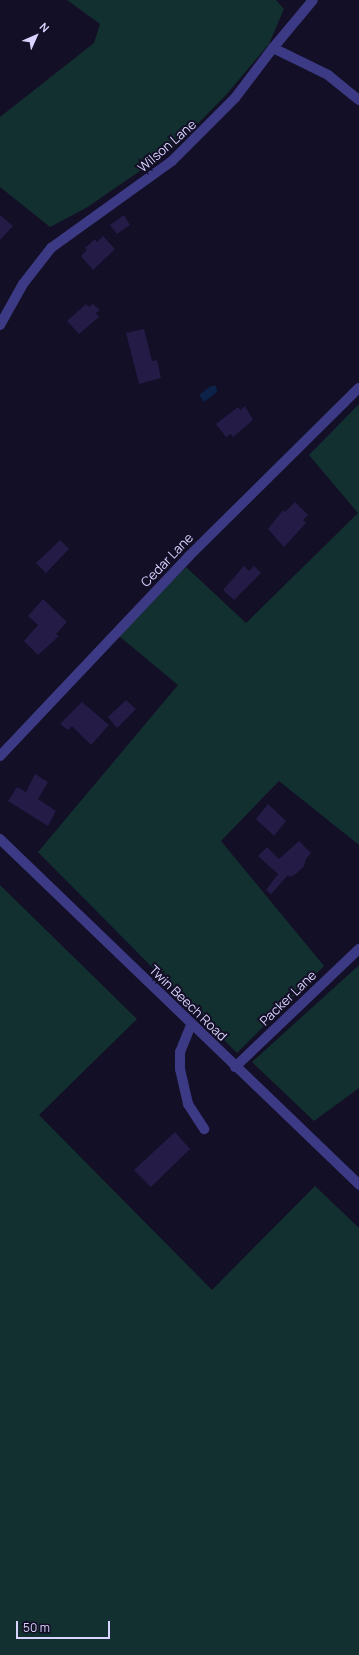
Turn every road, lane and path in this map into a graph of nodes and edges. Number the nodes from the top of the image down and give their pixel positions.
1 (313, 0) edge
2 (273, 48) junction
3 (359, 100) edge
4 (0, 325) edge
5 (359, 388) edge
6 (0, 756) edge
7 (0, 839) edge
8 (359, 949) edge
9 (191, 1025) junction
10 (235, 1067) junction
11 (204, 1129) dead end
12 (359, 1185) edge

1 - 2 street, Wilson Lane
2 - 3 street
2 - 4 street, Wilson Lane
5 - 6 street, Cedar Lane
7 - 9 street, Twin Beech Road
8 - 10 street, Packer Lane
9 - 10 street, Twin Beech Road
9 - 11 street
10 - 12 street, Twin Beech Road

